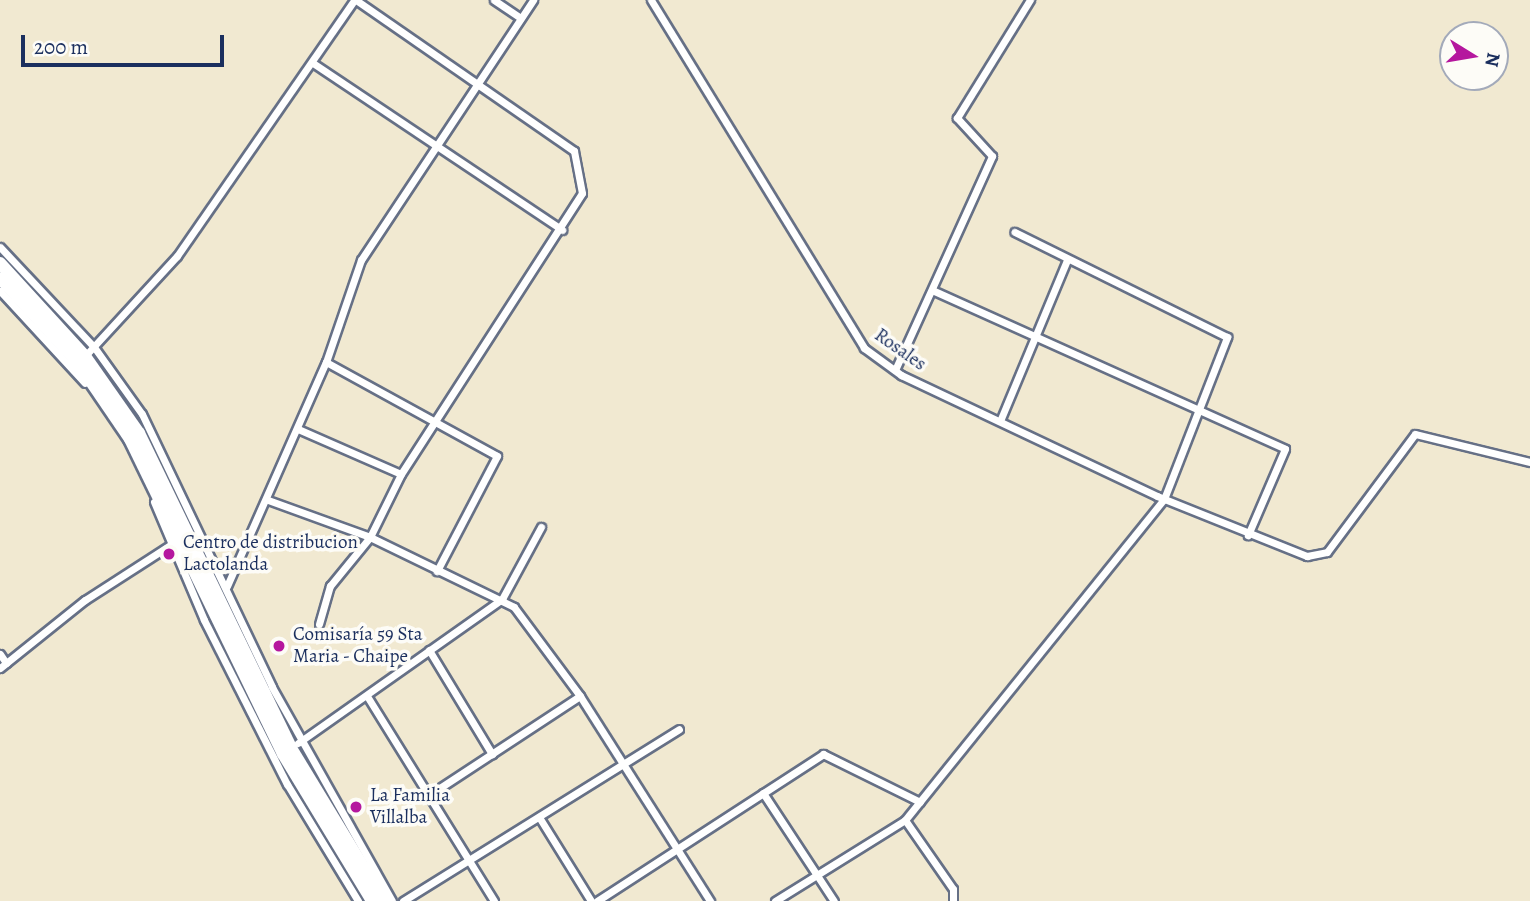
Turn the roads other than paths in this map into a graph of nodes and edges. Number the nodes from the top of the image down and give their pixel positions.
1 (355, 0) edge
2 (494, 0) edge
3 (533, 0) edge
4 (651, 0) edge
5 (1030, 0) edge
6 (521, 18) junction
7 (313, 63) junction
8 (476, 86) junction
9 (437, 146) junction
10 (562, 230) junction
11 (1015, 233) dead end
12 (0, 247) edge
13 (1067, 260) junction
14 (0, 263) edge
15 (0, 278) edge
16 (932, 290) junction
17 (0, 291) edge
18 (1037, 336) junction
19 (90, 351) junction
20 (327, 362) junction
21 (895, 370) junction
22 (1198, 411) junction
23 (1000, 422) junction
24 (431, 426) junction
25 (298, 429) junction
26 (1530, 462) edge
27 (401, 474) junction
28 (171, 493) junction
29 (1164, 499) junction
30 (268, 500) junction
31 (541, 527) dead end
32 (1248, 535) junction
33 (370, 537) junction
34 (177, 541) junction
35 (437, 571) junction
36 (223, 589) junction
37 (502, 599) junction
38 (225, 608) junction
39 (319, 624) dead end
40 (429, 650) junction
41 (0, 654) edge
42 (3, 665) edge
43 (367, 696) junction
44 (580, 696) junction
45 (679, 729) dead end
46 (288, 751) junction
47 (492, 754) junction
48 (624, 765) junction
49 (763, 793) junction
50 (426, 797) junction
51 (920, 802) junction
52 (538, 817) junction
53 (905, 820) junction
54 (677, 848) junction
55 (468, 862) junction
56 (819, 874) junction
57 (358, 901) edge
58 (372, 901) edge
59 (384, 901) edge
60 (393, 901) edge
61 (403, 901) edge
62 (494, 901) edge
63 (591, 901) edge
64 (597, 901) edge
65 (710, 901) edge
66 (775, 901) edge
67 (834, 901) edge
68 (953, 901) edge

1 - 7 street
1 - 8 street
2 - 6 street
3 - 6 street
4 - 21 street, Rosales
5 - 16 street
6 - 8 street
7 - 9 street
7 - 19 street
8 - 9 street
8 - 10 street
9 - 10 street
9 - 20 street
10 - 24 street
11 - 13 street
12 - 19 street
13 - 18 street
13 - 22 street
14 - 19 highway
15 - 34 highway
16 - 18 street
16 - 21 street
17 - 34 street
18 - 22 street
18 - 23 street
19 - 28 highway
19 - 36 street
20 - 24 street
20 - 25 street
21 - 23 street, Rosales
22 - 29 street
22 - 32 street
23 - 29 street, Rosales
24 - 27 street
24 - 35 street
25 - 27 street
25 - 30 street
26 - 32 street, Rosales
27 - 33 street
28 - 34 street
28 - 36 highway
29 - 32 street, Rosales
29 - 51 street
30 - 33 street
30 - 36 street
31 - 37 street
33 - 35 street
33 - 39 street
34 - 38 street
34 - 42 street
34 - 46 highway
35 - 37 street
36 - 38 highway
36 - 46 street
37 - 40 street
37 - 44 street
38 - 46 highway
40 - 43 street
40 - 47 street
41 - 42 street
43 - 46 street
43 - 50 street
44 - 47 street
44 - 48 street
45 - 48 street
46 - 57 street
46 - 58 highway
46 - 59 highway
46 - 60 street
47 - 50 street
48 - 52 street
48 - 54 street
49 - 51 street
49 - 54 street
49 - 56 street
50 - 55 street
51 - 53 street
52 - 55 street
52 - 63 street
53 - 56 street
53 - 68 street
54 - 64 street
54 - 65 street
55 - 61 street
55 - 62 street
56 - 66 street
56 - 67 street

